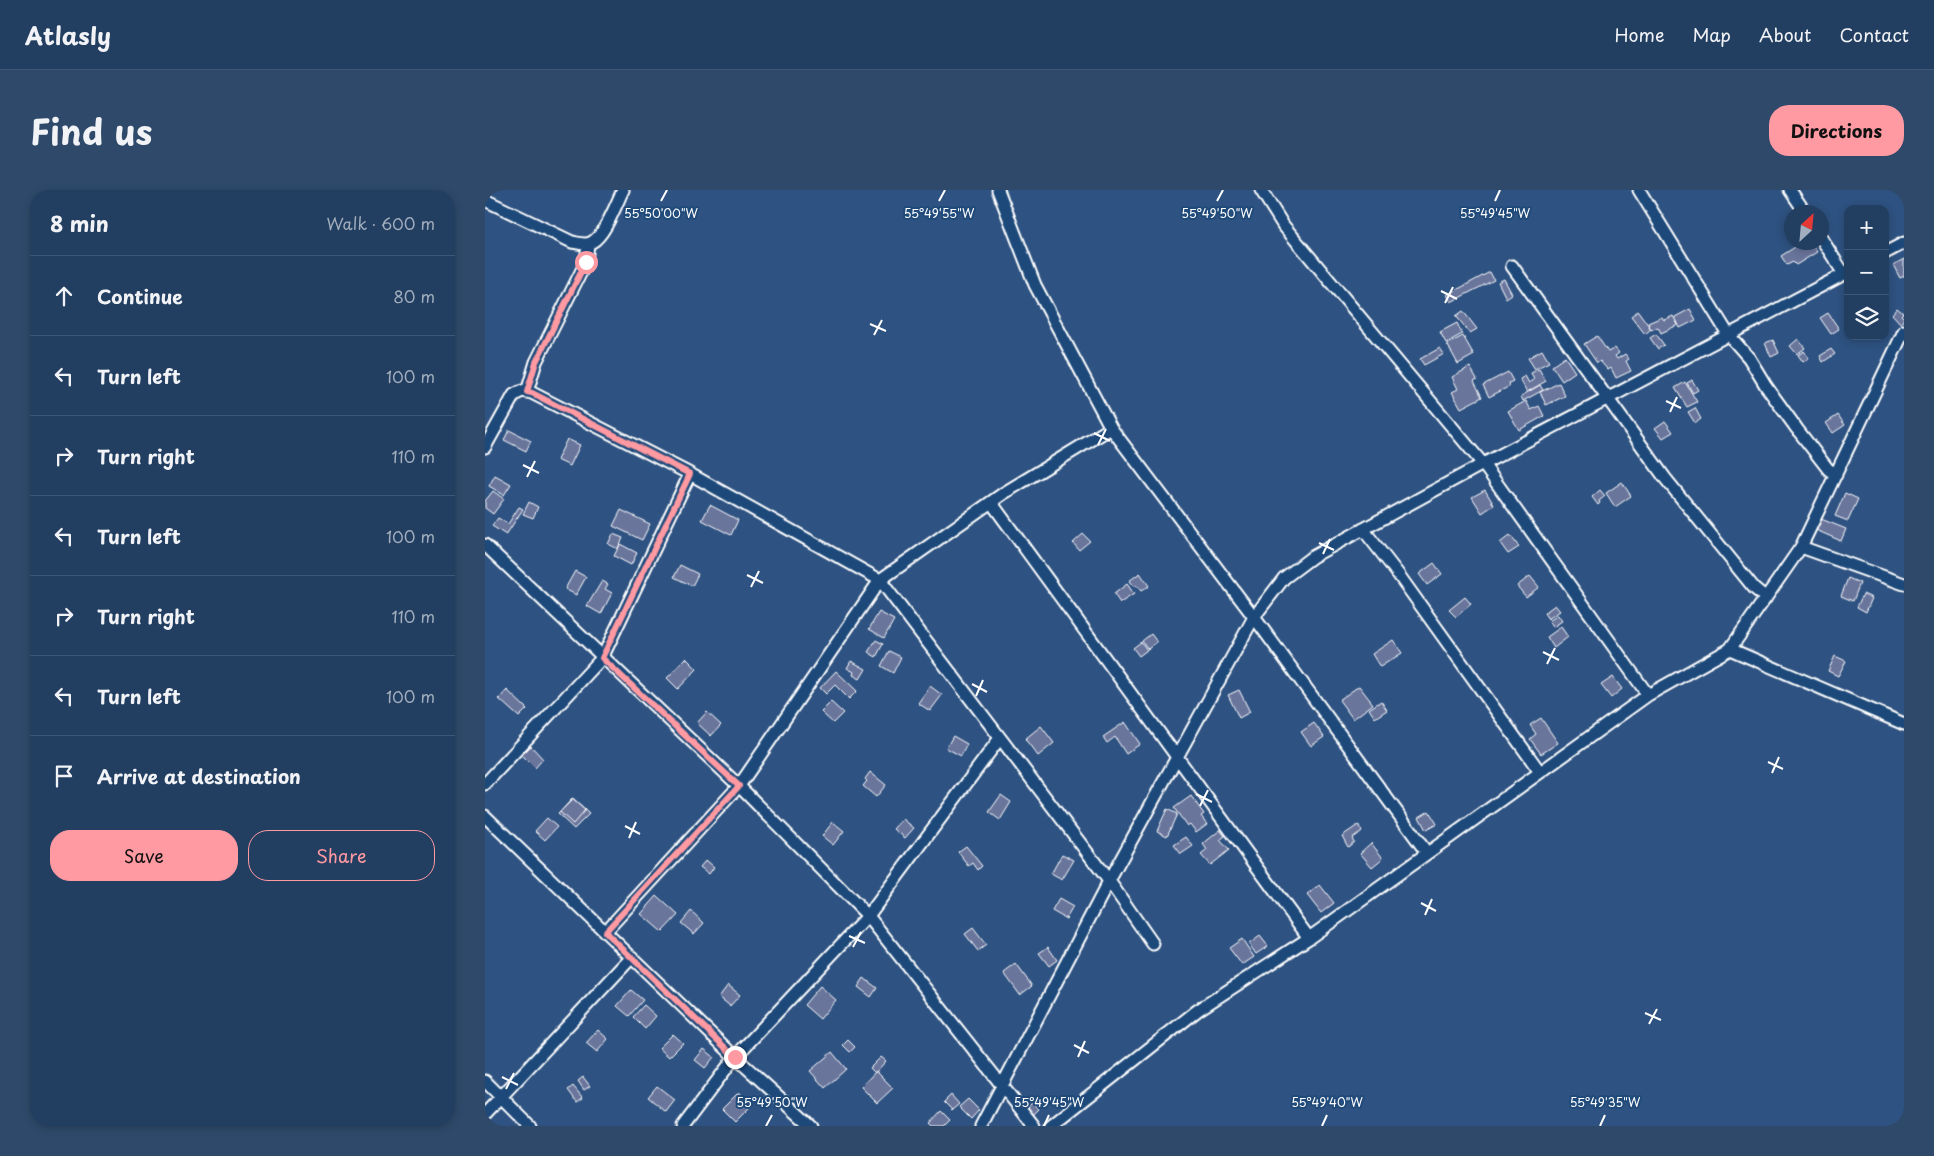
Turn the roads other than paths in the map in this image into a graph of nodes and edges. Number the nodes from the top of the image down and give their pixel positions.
1 (623, 190) edge
2 (998, 190) edge
3 (1261, 190) edge
4 (1639, 190) edge
5 (1790, 190) edge
6 (485, 200) edge
7 (1800, 205) edge
8 (1904, 243) edge
9 (588, 244) junction
10 (1829, 249) edge
11 (1889, 251) edge
12 (1511, 266) dead end
13 (1844, 270) edge
14 (1844, 274) edge
15 (1904, 331) edge
16 (1728, 334) junction
17 (527, 392) junction
18 (1606, 399) junction
19 (1111, 428) junction
20 (485, 447) edge
21 (1483, 464) junction
22 (690, 474) junction
23 (1836, 474) junction
24 (991, 502) junction
25 (1363, 529) junction
26 (485, 545) edge
27 (1801, 547) junction
28 (880, 580) junction
29 (1904, 584) edge
30 (1766, 598) junction
31 (1254, 617) junction
32 (1730, 649) junction
33 (602, 658) junction
34 (1648, 695) junction
35 (1904, 724) edge
36 (1000, 738) junction
37 (1178, 755) junction
38 (1540, 772) junction
39 (485, 784) edge
40 (739, 786) junction
41 (485, 816) edge
42 (1427, 853) junction
43 (1109, 881) junction
44 (869, 916) junction
45 (605, 932) junction
46 (1309, 938) junction
47 (1153, 944) dead end
48 (632, 957) junction
49 (735, 1057) junction
50 (485, 1080) edge
51 (1002, 1086) junction
52 (501, 1096) junction
53 (485, 1114) edge
54 (530, 1126) edge
55 (683, 1126) edge
56 (811, 1126) edge
57 (981, 1126) edge
58 (1035, 1126) edge
59 (1051, 1126) edge

1 - 9 street
2 - 19 street
3 - 21 street
4 - 16 street
5 - 7 street
6 - 9 street
8 - 11 street
9 - 17 street
10 - 13 street
12 - 18 street
14 - 16 street
15 - 23 street
16 - 18 street
16 - 23 street
17 - 20 street
17 - 22 street
18 - 21 street
18 - 30 street
19 - 24 street
19 - 31 street
21 - 25 street
21 - 34 street
22 - 28 street
22 - 33 street
23 - 27 street
24 - 28 street
24 - 37 street
25 - 31 street
25 - 38 street
26 - 33 street
27 - 29 street
27 - 30 street
28 - 36 street
28 - 40 street
30 - 32 street
31 - 37 street
31 - 42 street
32 - 34 street
32 - 35 street
33 - 39 street
33 - 40 street
34 - 38 street
36 - 43 street
36 - 44 street
37 - 43 street
37 - 46 street
38 - 42 street
40 - 44 street
40 - 45 street
41 - 45 street
42 - 46 street
43 - 47 street
43 - 51 street
44 - 49 street
44 - 51 street
45 - 48 street
46 - 59 street
48 - 49 street
48 - 52 street
49 - 55 street
49 - 56 street
50 - 52 street
51 - 57 street
51 - 58 street
52 - 53 street
52 - 54 street

